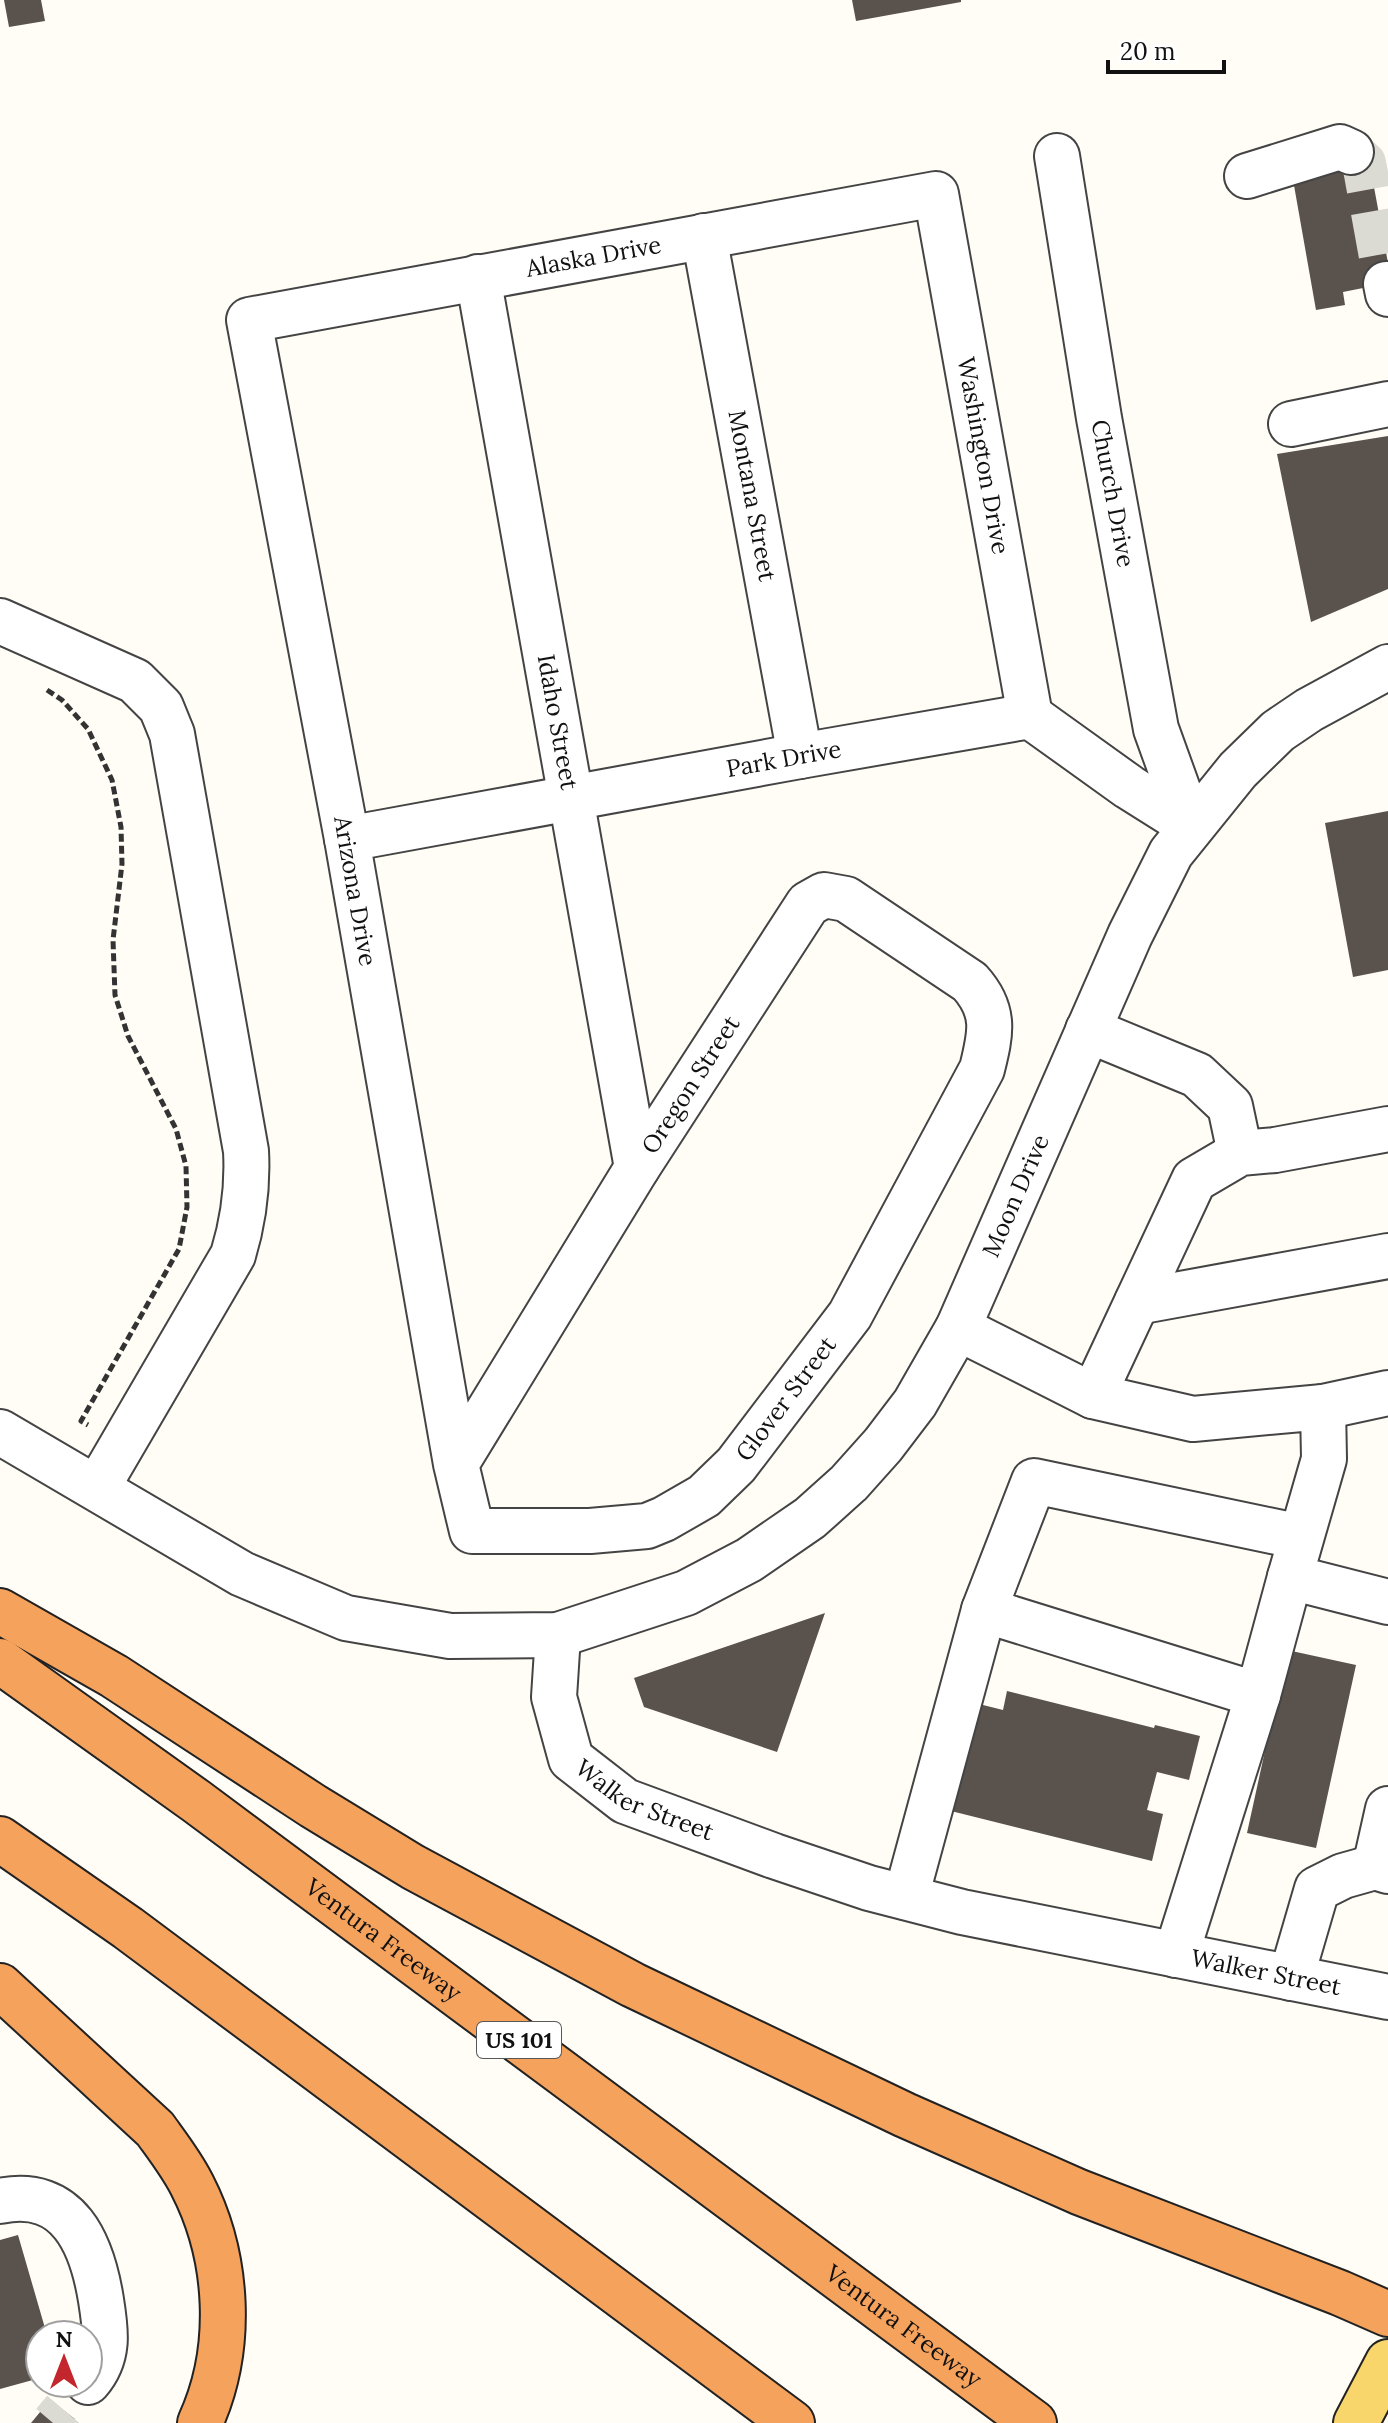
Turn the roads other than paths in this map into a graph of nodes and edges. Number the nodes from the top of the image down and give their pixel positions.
1 (1351, 152) dead end
2 (1057, 156) dead end
3 (1247, 176) dead end
4 (936, 194) joint
5 (704, 236) junction
6 (478, 277) junction
7 (249, 320) joint
8 (1388, 404) edge
9 (1291, 424) dead end
10 (0, 621) edge
11 (1388, 667) edge
12 (1030, 716) junction
13 (800, 756) junction
14 (572, 800) junction
15 (1191, 826) junction
16 (347, 839) junction
17 (990, 1018) joint
18 (1088, 1030) junction
19 (1388, 1129) edge
20 (1240, 1153) junction
21 (637, 1168) junction
22 (1388, 1256) edge
23 (1137, 1302) junction
24 (958, 1328) junction
25 (1388, 1393) edge
26 (1093, 1396) junction
27 (1323, 1407) junction
28 (0, 1432) edge
29 (456, 1464) junction
30 (97, 1488) junction
31 (1296, 1557) junction
32 (1388, 1602) edge
33 (984, 1610) junction
34 (0, 1611) edge
35 (558, 1635) junction
36 (0, 1661) edge
37 (1258, 1695) junction
38 (1388, 1809) edge
39 (0, 1839) edge
40 (1381, 1869) edge
41 (906, 1897) junction
42 (1176, 1955) junction
43 (1291, 1978) junction
44 (0, 1986) edge
45 (1388, 1997) edge
46 (0, 2201) edge
47 (1388, 2314) edge
48 (104, 2353) edge
49 (1388, 2362) edge
50 (200, 2423) edge
51 (792, 2423) edge
52 (1034, 2423) edge
53 (1356, 2423) edge

1 - 3 street
2 - 15 street, Church Drive
4 - 5 street, Alaska Drive
4 - 12 street, Washington Drive
5 - 6 street, Alaska Drive
5 - 13 street, Montana Street
6 - 7 street, Alaska Drive
6 - 14 street, Idaho Street
7 - 16 street, Arizona Drive
8 - 9 street
10 - 30 street
11 - 15 street, Moon Drive
12 - 13 street, Park Drive
12 - 15 street
13 - 14 street, Park Drive
14 - 16 street, Park Drive
14 - 21 street, Idaho Street
15 - 18 street, Moon Drive
16 - 29 street, Arizona Drive
17 - 21 street, Oregon Street
17 - 29 street, Glover Street
18 - 20 street
18 - 24 street, Moon Drive
19 - 20 street
20 - 23 street
21 - 29 street, Oregon Street
22 - 23 street
23 - 26 street
24 - 26 street
24 - 35 street, Moon Drive
25 - 27 street
26 - 27 street
27 - 31 street
28 - 30 street
30 - 35 street
31 - 32 street
31 - 33 street
31 - 37 street
33 - 37 street
33 - 41 street
34 - 47 highway
35 - 41 street, Walker Street
36 - 52 highway, Ventura Freeway / US 101
37 - 42 street
38 - 40 street
39 - 51 highway
40 - 43 street
41 - 42 street, Walker Street
42 - 43 street, Walker Street
43 - 45 street, Walker Street
44 - 50 highway
46 - 48 street
49 - 53 main road

